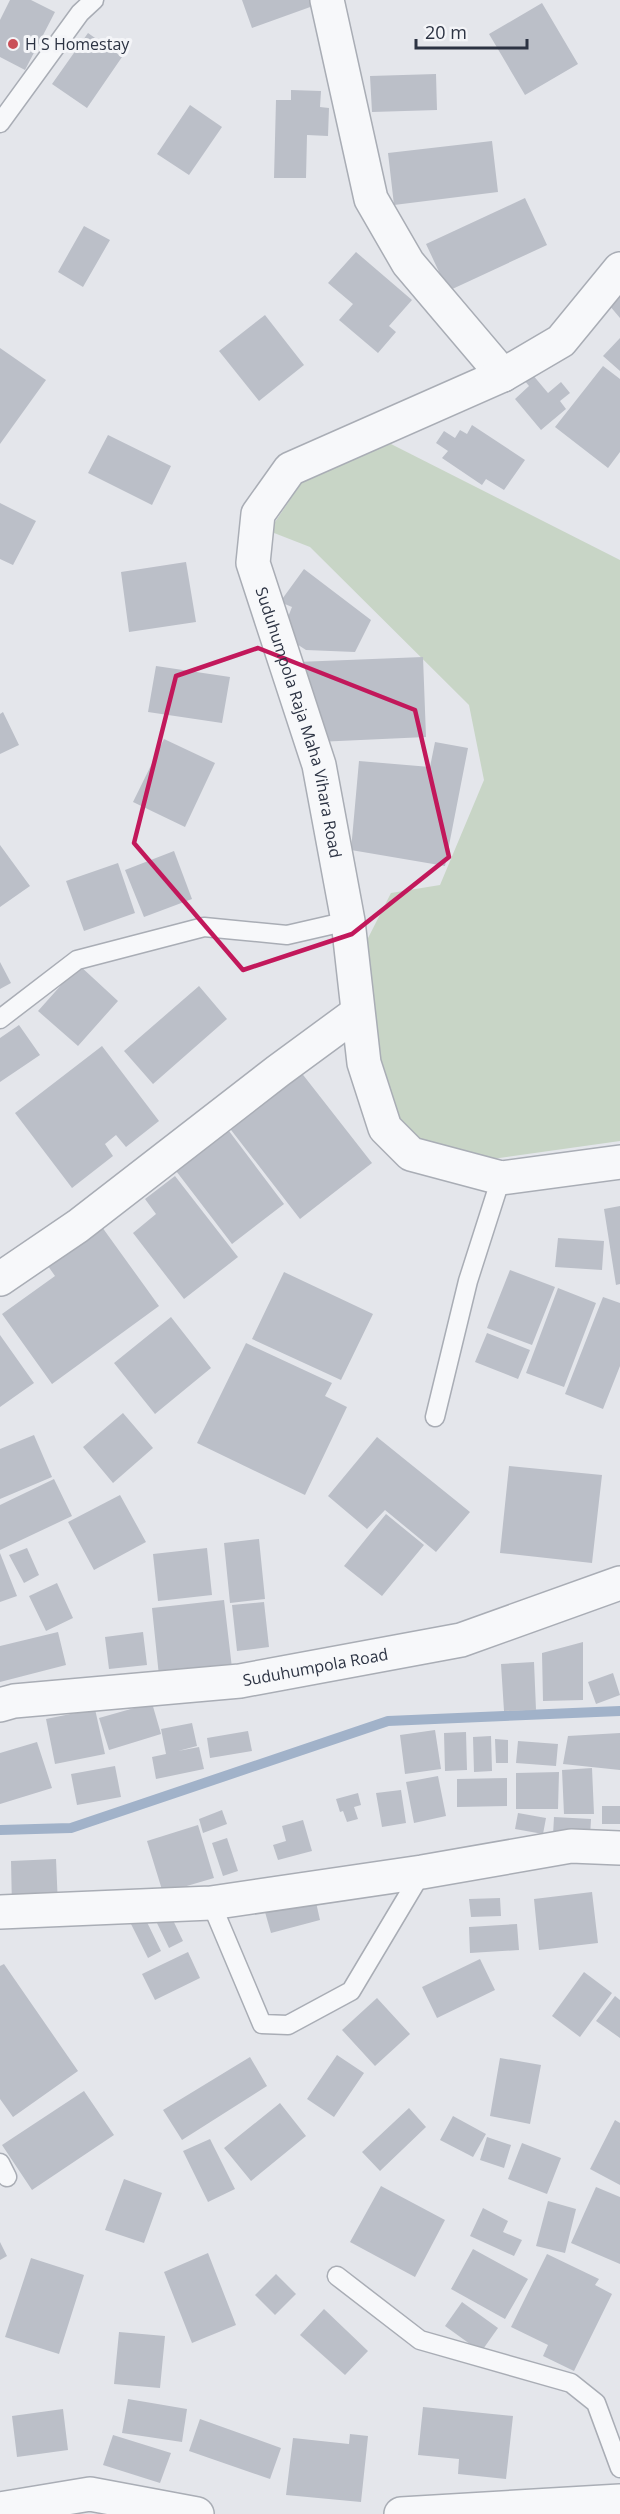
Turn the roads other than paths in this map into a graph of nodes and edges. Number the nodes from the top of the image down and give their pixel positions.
1 (94, 0) edge
2 (327, 0) edge
3 (0, 123) edge
4 (620, 269) edge
5 (503, 375) junction
6 (348, 921) junction
7 (357, 1013) junction
8 (0, 1019) edge
9 (620, 1162) edge
10 (501, 1178) junction
11 (0, 1279) edge
12 (435, 1417) dead end
13 (620, 1583) edge
14 (0, 1705) edge
15 (620, 1848) edge
16 (422, 1872) junction
17 (212, 1903) junction
18 (0, 1912) edge
19 (337, 2276) dead end
20 (620, 2468) edge
21 (620, 2501) edge
22 (0, 2509) edge
23 (197, 2514) edge
24 (401, 2514) edge

1 - 3 lane
2 - 5 street
4 - 5 street, Suduhumpola Raja Maha Vihara Road
5 - 6 street, Suduhumpola Raja Maha Vihara Road
6 - 7 street, Suduhumpola Raja Maha Vihara Road
6 - 8 lane
7 - 10 street, Suduhumpola Raja Maha Vihara Road
7 - 11 street
9 - 10 street, Suduhumpola Raja Maha Vihara Road
10 - 12 lane
13 - 14 street, Suduhumpola Road
15 - 16 street
16 - 17 street
16 - 17 lane
17 - 18 street
19 - 20 lane
21 - 24 street
22 - 23 street

